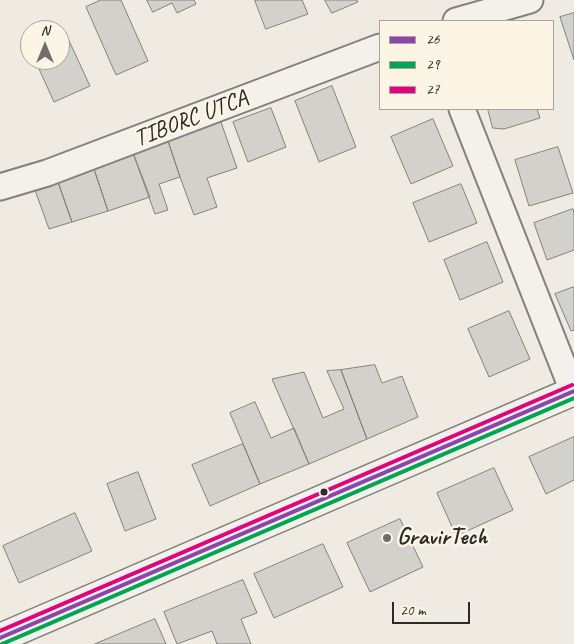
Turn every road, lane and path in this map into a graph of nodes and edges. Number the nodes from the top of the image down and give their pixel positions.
1 (530, 0) edge
2 (460, 20) edge
3 (379, 48) edge
4 (462, 110) edge
5 (0, 187) edge
6 (573, 391) edge
7 (0, 638) edge

1 - 2 street
3 - 5 street, TIBORC UTCA
4 - 6 street
6 - 7 street

